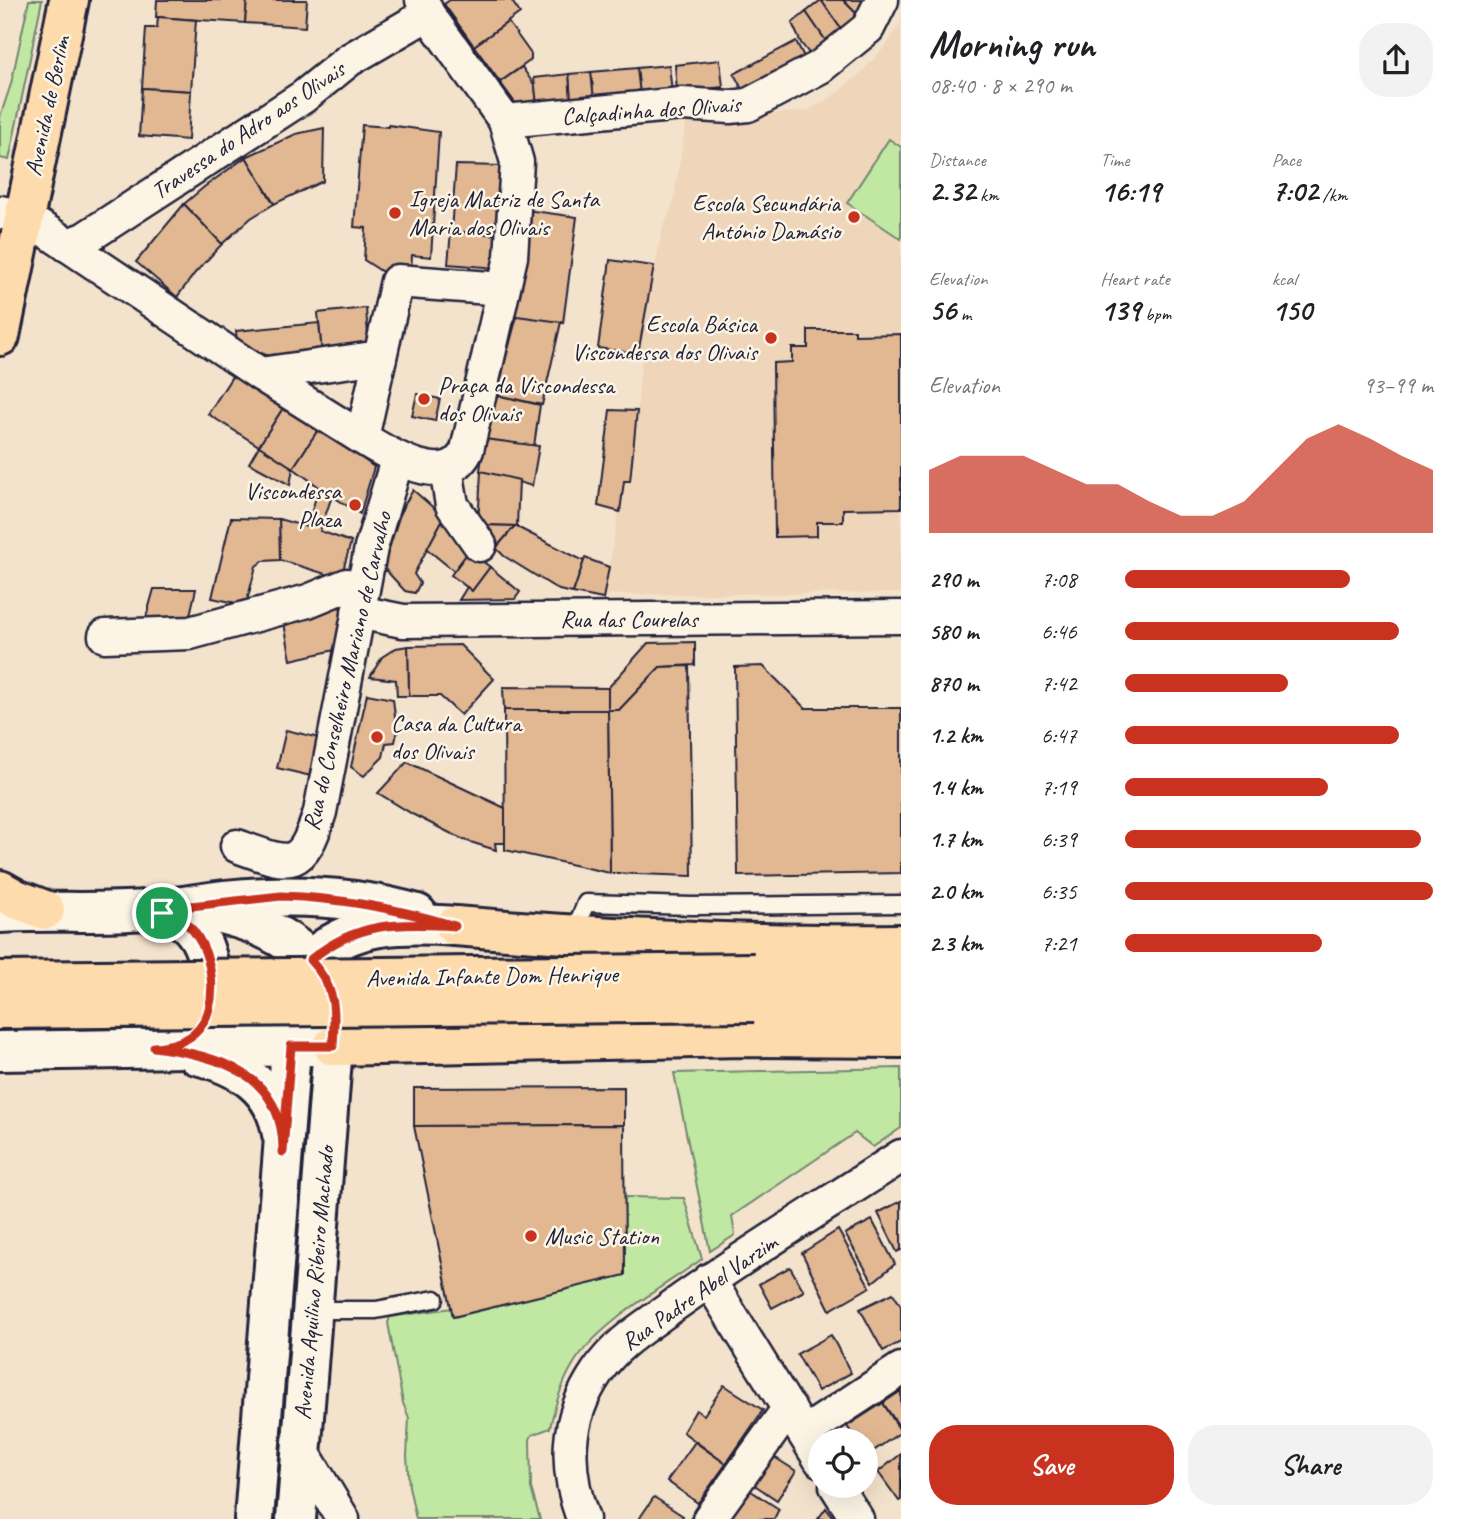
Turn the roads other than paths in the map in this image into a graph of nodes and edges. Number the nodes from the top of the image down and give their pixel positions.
1 (69, 0) edge
2 (882, 0) edge
3 (425, 7) edge
4 (505, 121) junction
5 (12, 215) edge
6 (67, 245) junction
7 (503, 289) junction
8 (0, 336) edge
9 (380, 357) junction
10 (260, 374) junction
11 (362, 438) junction
12 (397, 460) junction
13 (446, 469) junction
14 (480, 545) dead end
15 (361, 600) junction
16 (901, 617) edge
17 (105, 636) dead end
18 (237, 846) dead end
19 (0, 890) edge
20 (901, 904) edge
21 (186, 906) junction
22 (45, 910) junction
23 (146, 911) junction
24 (0, 913) edge
25 (455, 926) junction
26 (572, 936) junction
27 (901, 944) edge
28 (310, 960) junction
29 (901, 972) edge
30 (0, 981) edge
31 (754, 987) junction
32 (901, 1000) edge
33 (0, 1009) edge
34 (901, 1038) edge
35 (291, 1046) junction
36 (333, 1046) junction
37 (154, 1047) junction
38 (0, 1051) edge
39 (283, 1152) junction
40 (901, 1156) edge
41 (709, 1280) junction
42 (435, 1299) dead end
43 (312, 1310) junction
44 (901, 1369) edge
45 (796, 1421) junction
46 (808, 1440) edge
47 (301, 1449) junction
48 (844, 1498) edge
49 (254, 1519) edge
50 (296, 1519) edge
51 (343, 1519) edge
52 (583, 1519) edge
53 (709, 1519) edge
54 (857, 1519) edge

1 - 5 main road, Avenida de Berlim
2 - 4 street, Calçadinha dos Olivais
3 - 4 street
3 - 6 street, Travessa do Adro aos Olivais
4 - 7 street
5 - 6 street
5 - 8 main road, Avenida de Berlim
6 - 10 street
7 - 9 street
7 - 13 street
9 - 10 street
9 - 11 street
10 - 11 street
11 - 12 street
12 - 13 street
12 - 15 street, Rua do Conselheiro Mariano de Carvalho
13 - 14 street
15 - 16 street, Rua das Courelas
15 - 17 street, Rua das Courelas
15 - 18 street, Rua do Conselheiro Mariano de Carvalho
19 - 22 main road
20 - 26 lane
21 - 23 main road
21 - 25 main road
21 - 28 main road, Avenida Aquilino Ribeiro Machado
22 - 23 main road
22 - 24 main road
23 - 37 main road
25 - 26 main road
25 - 28 main road
26 - 27 main road
28 - 35 main road
28 - 36 main road, Avenida Aquilino Ribeiro Machado
29 - 31 main road, Avenida Infante Dom Henrique
30 - 31 main road, Avenida Infante Dom Henrique, bridge
31 - 32 main road, Avenida Infante Dom Henrique
31 - 33 main road, Avenida Infante Dom Henrique, bridge
34 - 36 main road
35 - 36 main road
35 - 37 main road
35 - 39 main road
36 - 43 main road, Avenida Aquilino Ribeiro Machado
37 - 38 main road
37 - 39 main road
39 - 49 main road, Avenida Aquilino Ribeiro Machado
40 - 41 street, Rua Padre Abel Varzim
41 - 45 street
41 - 52 street, Rua Padre Abel Varzim
42 - 43 lane
43 - 47 main road, Avenida Aquilino Ribeiro Machado
44 - 45 street
45 - 46 street
45 - 53 street
47 - 50 main road, Avenida Aquilino Ribeiro Machado
47 - 51 street
48 - 54 street

